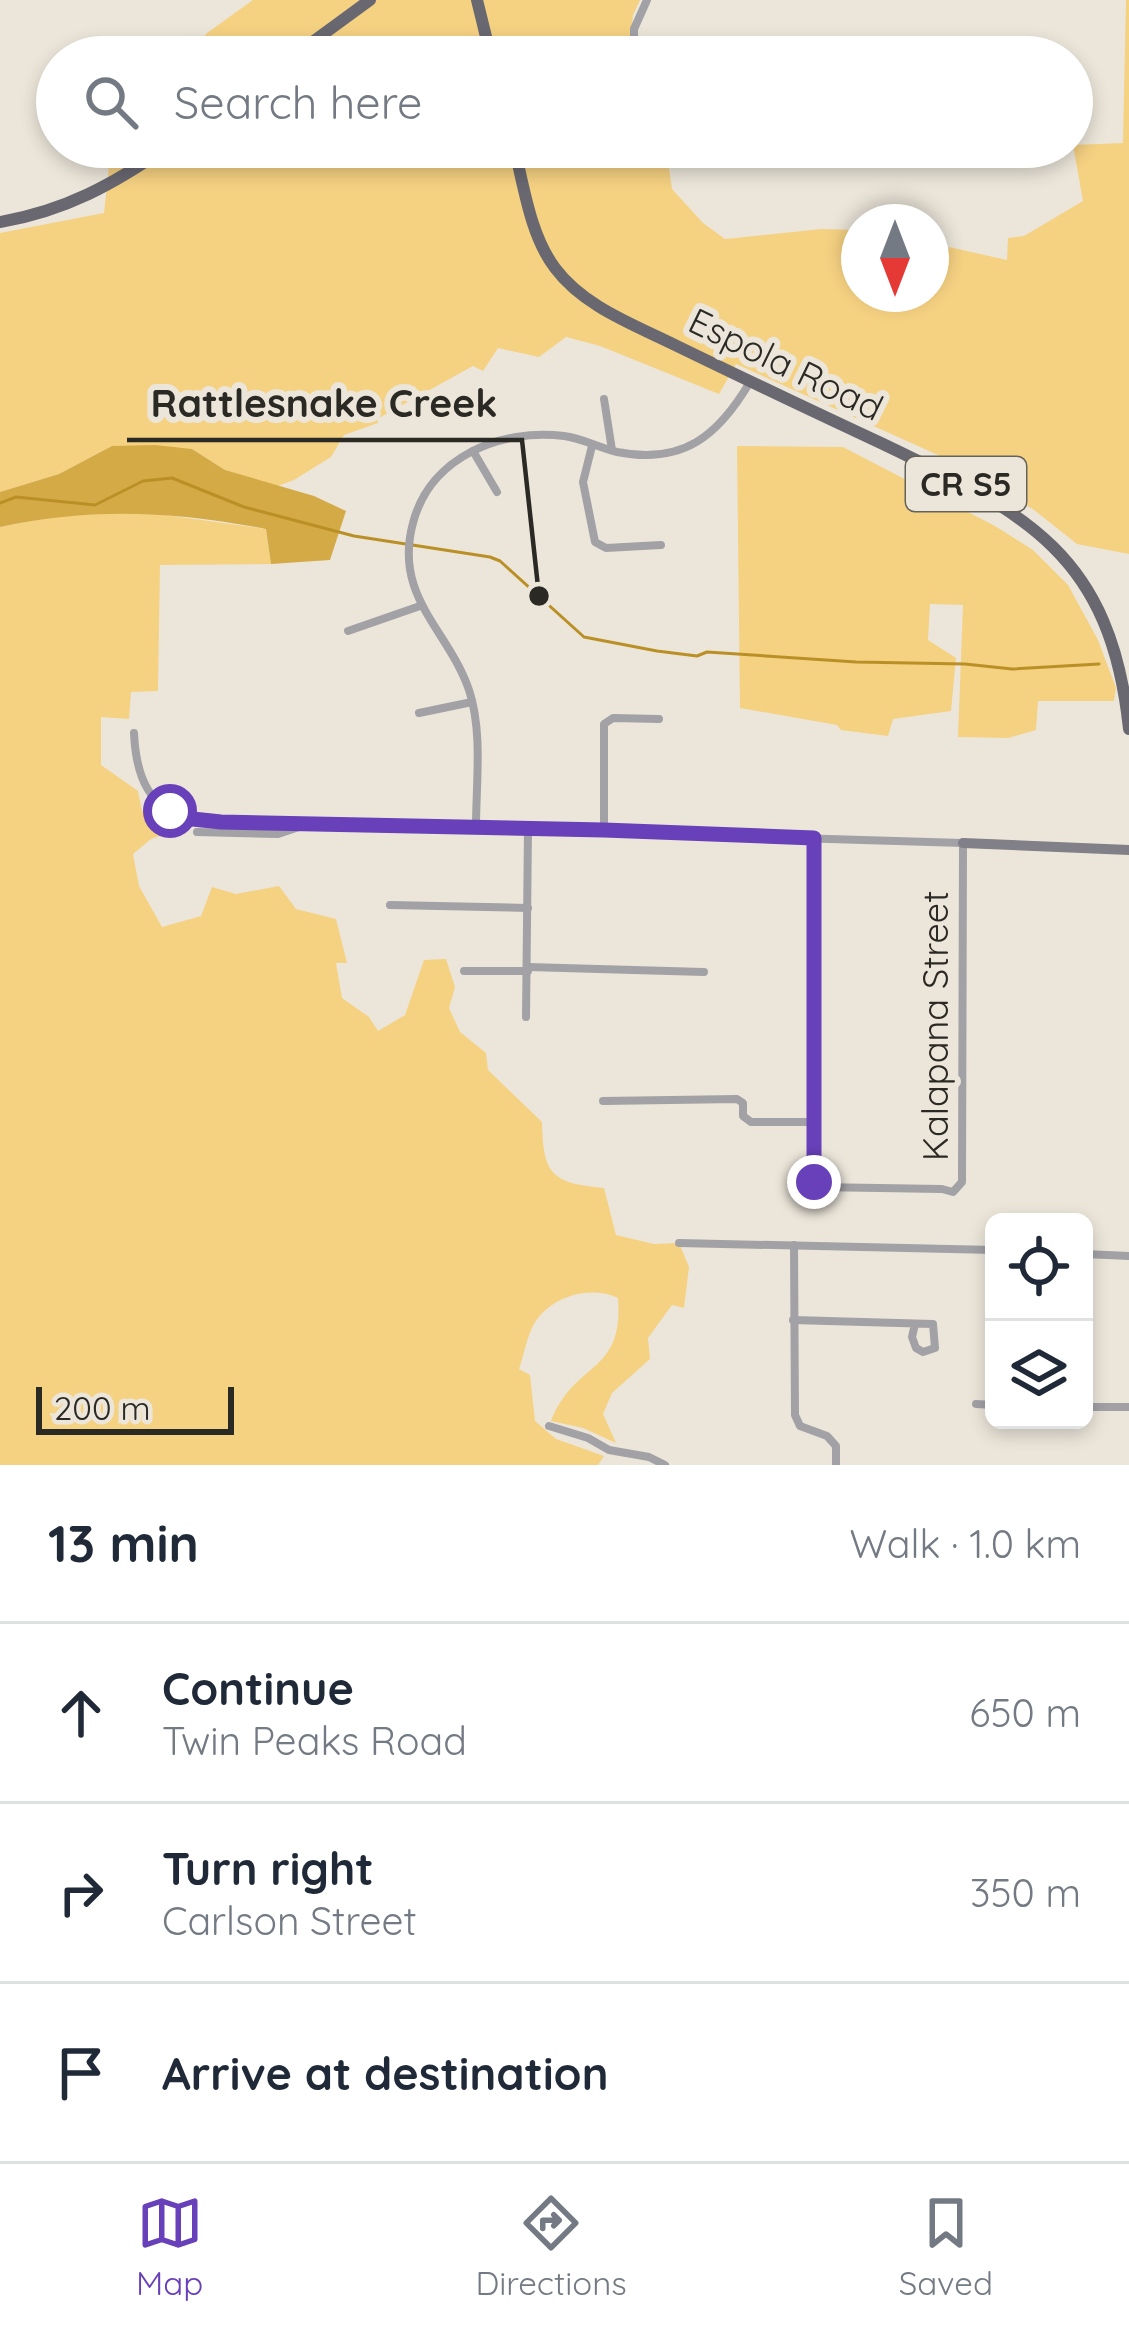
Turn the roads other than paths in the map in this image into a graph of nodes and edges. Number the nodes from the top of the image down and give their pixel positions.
1 (370, 0) edge
2 (477, 0) edge
3 (647, 0) edge
4 (321, 36) edge
5 (486, 36) edge
6 (634, 36) edge
7 (135, 168) edge
8 (520, 168) edge
9 (0, 222) edge
10 (750, 382) junction
11 (604, 399) dead end
12 (592, 445) junction
13 (611, 450) junction
14 (473, 451) junction
15 (497, 493) dead end
16 (661, 545) dead end
17 (420, 606) junction
18 (348, 631) dead end
19 (1124, 658) edge
20 (472, 702) junction
21 (418, 713) dead end
22 (659, 719) dead end
23 (1129, 729) edge
24 (134, 733) dead end
25 (306, 824) junction
26 (476, 827) junction
27 (528, 828) junction
28 (604, 830) junction
29 (197, 832) dead end
30 (814, 838) junction
31 (963, 843) junction
32 (1129, 850) edge
33 (390, 905) dead end
34 (528, 908) junction
35 (528, 969) junction
36 (464, 971) dead end
37 (704, 972) dead end
38 (526, 1017) dead end
39 (603, 1101) dead end
40 (813, 1122) junction
41 (679, 1243) dead end
42 (794, 1245) junction
43 (985, 1250) edge
44 (1093, 1254) edge
45 (1129, 1256) edge
46 (793, 1320) junction
47 (915, 1324) dead end
48 (976, 1404) dead end
49 (985, 1404) edge
50 (1093, 1407) edge
51 (1129, 1407) edge
52 (549, 1426) dead end
53 (665, 1465) edge
54 (836, 1465) edge

1 - 4 main road
2 - 5 main road
3 - 6 street
7 - 9 main road
8 - 10 main road, Espola Road / CR S5
10 - 13 street
10 - 19 main road, Espola Road / CR S5
11 - 13 street
12 - 13 street
12 - 14 street
12 - 16 street
14 - 15 street
14 - 17 street
17 - 18 street
17 - 20 street
19 - 23 main road, Espola Road / CR S5
20 - 21 street
20 - 26 street
22 - 28 street
24 - 25 street
25 - 26 street
25 - 29 street
26 - 27 street
27 - 28 street
27 - 34 street
28 - 30 street
30 - 31 street
30 - 40 street
31 - 32 street
31 - 40 street, Kalapana Street
33 - 34 street
34 - 35 street
35 - 36 street
35 - 37 street
35 - 38 street
39 - 40 street
41 - 42 street
42 - 43 street
42 - 46 street
44 - 45 street
46 - 47 street
46 - 54 street
48 - 49 street
50 - 51 street
52 - 53 street

